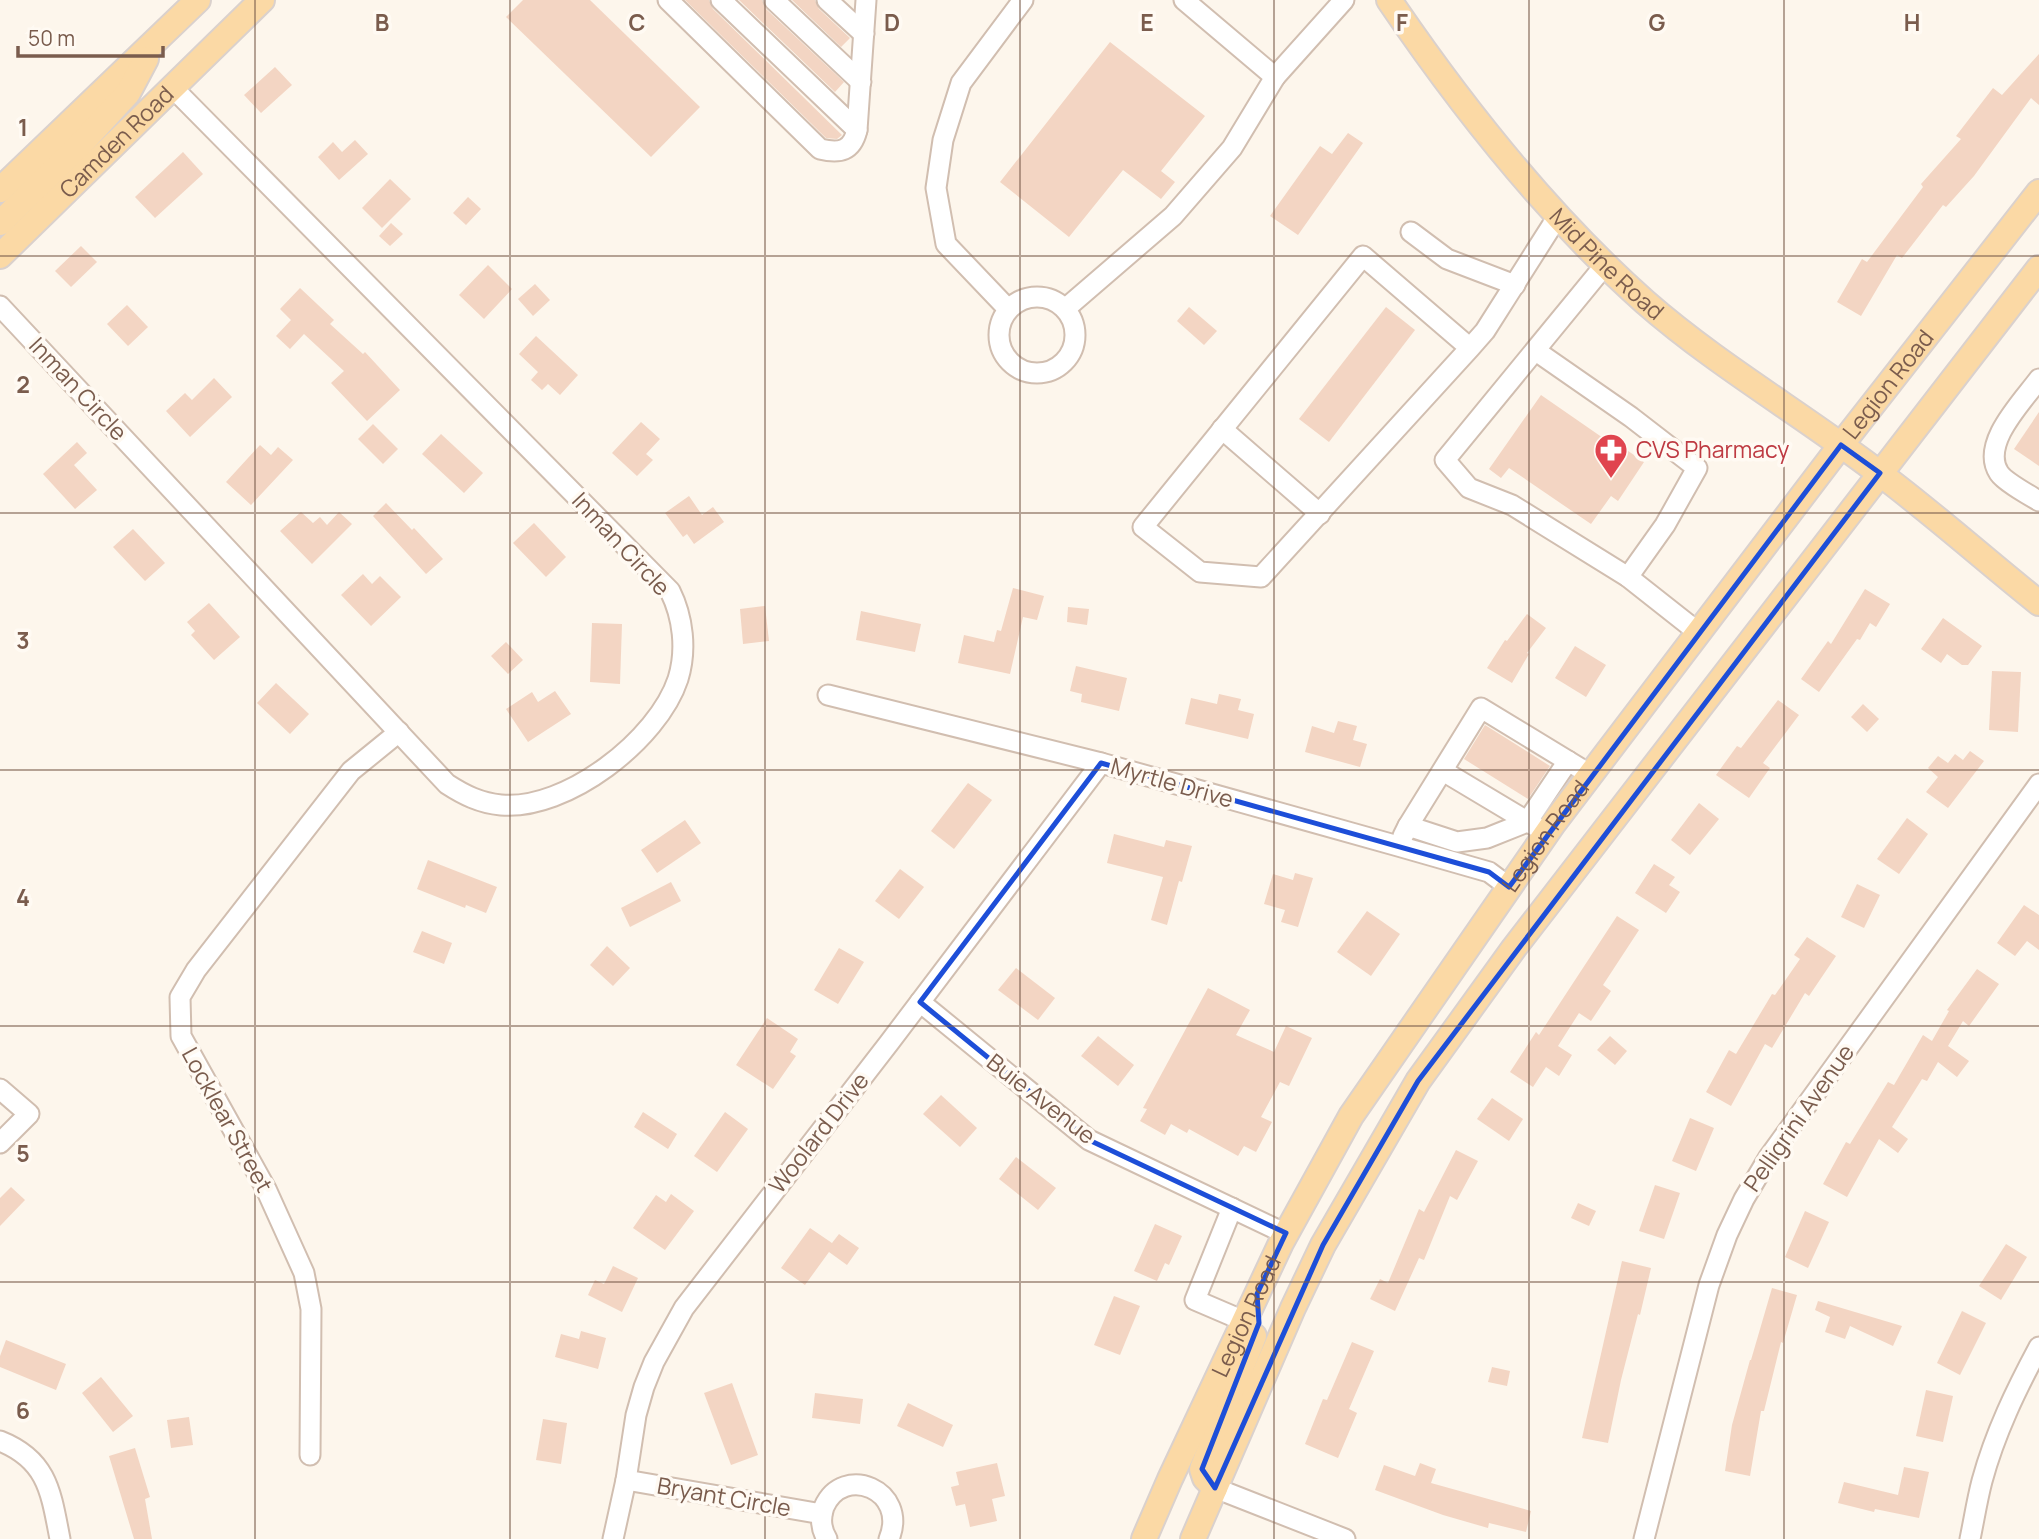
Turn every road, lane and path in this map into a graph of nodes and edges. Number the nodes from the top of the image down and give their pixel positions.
1 (198, 0) edge
2 (262, 0) edge
3 (668, 0) edge
4 (722, 0) edge
5 (774, 0) edge
6 (827, 0) edge
7 (866, 0) edge
8 (1023, 0) edge
9 (1184, 0) edge
10 (1344, 0) edge
11 (1389, 0) edge
12 (864, 34) junction
13 (156, 40) junction
14 (1275, 77) junction
15 (862, 82) junction
16 (174, 89) junction
17 (858, 130) junction
18 (0, 190) edge
19 (2039, 192) edge
20 (1558, 216) junction
21 (0, 223) edge
22 (1411, 232) dead end
23 (0, 256) edge
24 (1605, 265) junction
25 (2039, 268) edge
26 (1515, 285) junction
27 (0, 306) edge
28 (1065, 309) junction
29 (1008, 310) junction
30 (1470, 348) junction
31 (1536, 351) junction
32 (2039, 379) edge
33 (1222, 429) junction
34 (1841, 445) junction
35 (1880, 473) junction
36 (2039, 501) edge
37 (1320, 514) junction
38 (1628, 577) junction
39 (2034, 591) edge
40 (1699, 633) junction
41 (828, 695) dead end
42 (399, 732) junction
43 (1568, 761) junction
44 (1101, 763) junction
45 (1443, 771) junction
46 (1591, 775) junction
47 (2039, 784) edge
48 (1408, 826) junction
49 (1537, 828) junction
50 (1398, 846) junction
51 (1454, 852) junction
52 (1509, 887) junction
53 (920, 1002) junction
54 (0, 1089) edge
55 (0, 1143) edge
56 (1232, 1208) junction
57 (1286, 1234) junction
58 (1257, 1294) junction
59 (1244, 1321) junction
60 (2039, 1347) edge
61 (0, 1441) edge
62 (310, 1455) dead end
63 (626, 1480) junction
64 (1215, 1488) junction
65 (822, 1514) junction
66 (1154, 1515) junction
67 (60, 1539) edge
68 (613, 1539) edge
69 (827, 1539) edge
70 (889, 1539) edge
71 (1144, 1539) edge
72 (1166, 1539) edge
73 (1193, 1539) edge
74 (1345, 1539) edge
75 (1644, 1539) edge
76 (1970, 1539) edge

1 - 13 main road, Camden Road
2 - 16 main road, Camden Road
3 - 17 street
4 - 17 street
5 - 15 street
6 - 12 street
7 - 12 street
8 - 29 street
9 - 14 street
10 - 14 street
11 - 20 main road, Mid Pine Road
12 - 15 street
13 - 18 main road, Camden Road
13 - 21 main road
14 - 28 street
15 - 17 street
16 - 23 main road, Camden Road
16 - 42 street, Inman Circle
19 - 34 main road, Legion Road
20 - 24 main road, Mid Pine Road
20 - 26 street
22 - 26 street
24 - 31 street
24 - 34 main road, Mid Pine Road
25 - 35 main road, Legion Road
26 - 30 street
27 - 42 street, Inman Circle
28 - 29 street
28 - 29 street
30 - 33 street
30 - 37 street
31 - 38 street
31 - 38 street
32 - 36 street
33 - 37 street
33 - 37 street
34 - 35 main road, Mid Pine Road
34 - 40 main road, Legion Road
35 - 39 main road, Mid Pine Road
35 - 64 main road, Legion Road
38 - 40 street
40 - 46 main road, Legion Road
41 - 44 street, Myrtle Drive
42 - 62 street, Locklear Street
43 - 45 street
43 - 46 street
43 - 49 street
44 - 50 street, Myrtle Drive
44 - 53 street, Woolard Drive
45 - 48 street
45 - 49 street
46 - 49 main road, Legion Road
47 - 75 street, Pelligrini Avenue
48 - 50 street
48 - 51 street
49 - 51 street
49 - 52 main road, Legion Road
50 - 51 street, Myrtle Drive
51 - 52 street, Myrtle Drive
52 - 57 main road, Legion Road
53 - 56 street, Buie Avenue
53 - 63 street, Woolard Drive
54 - 55 street
56 - 57 street, Buie Avenue
56 - 59 street
57 - 58 main road, Legion Road
58 - 59 main road, Legion Road
58 - 64 main road
59 - 66 main road, Legion Road
60 - 76 street
61 - 67 street
63 - 65 street, Bryant Circle
63 - 68 street, Woolard Drive
64 - 73 main road, Legion Road
64 - 74 street
65 - 69 street, Bryant Circle
65 - 70 street, Bryant Circle
66 - 71 main road, Legion Road
66 - 72 main road

